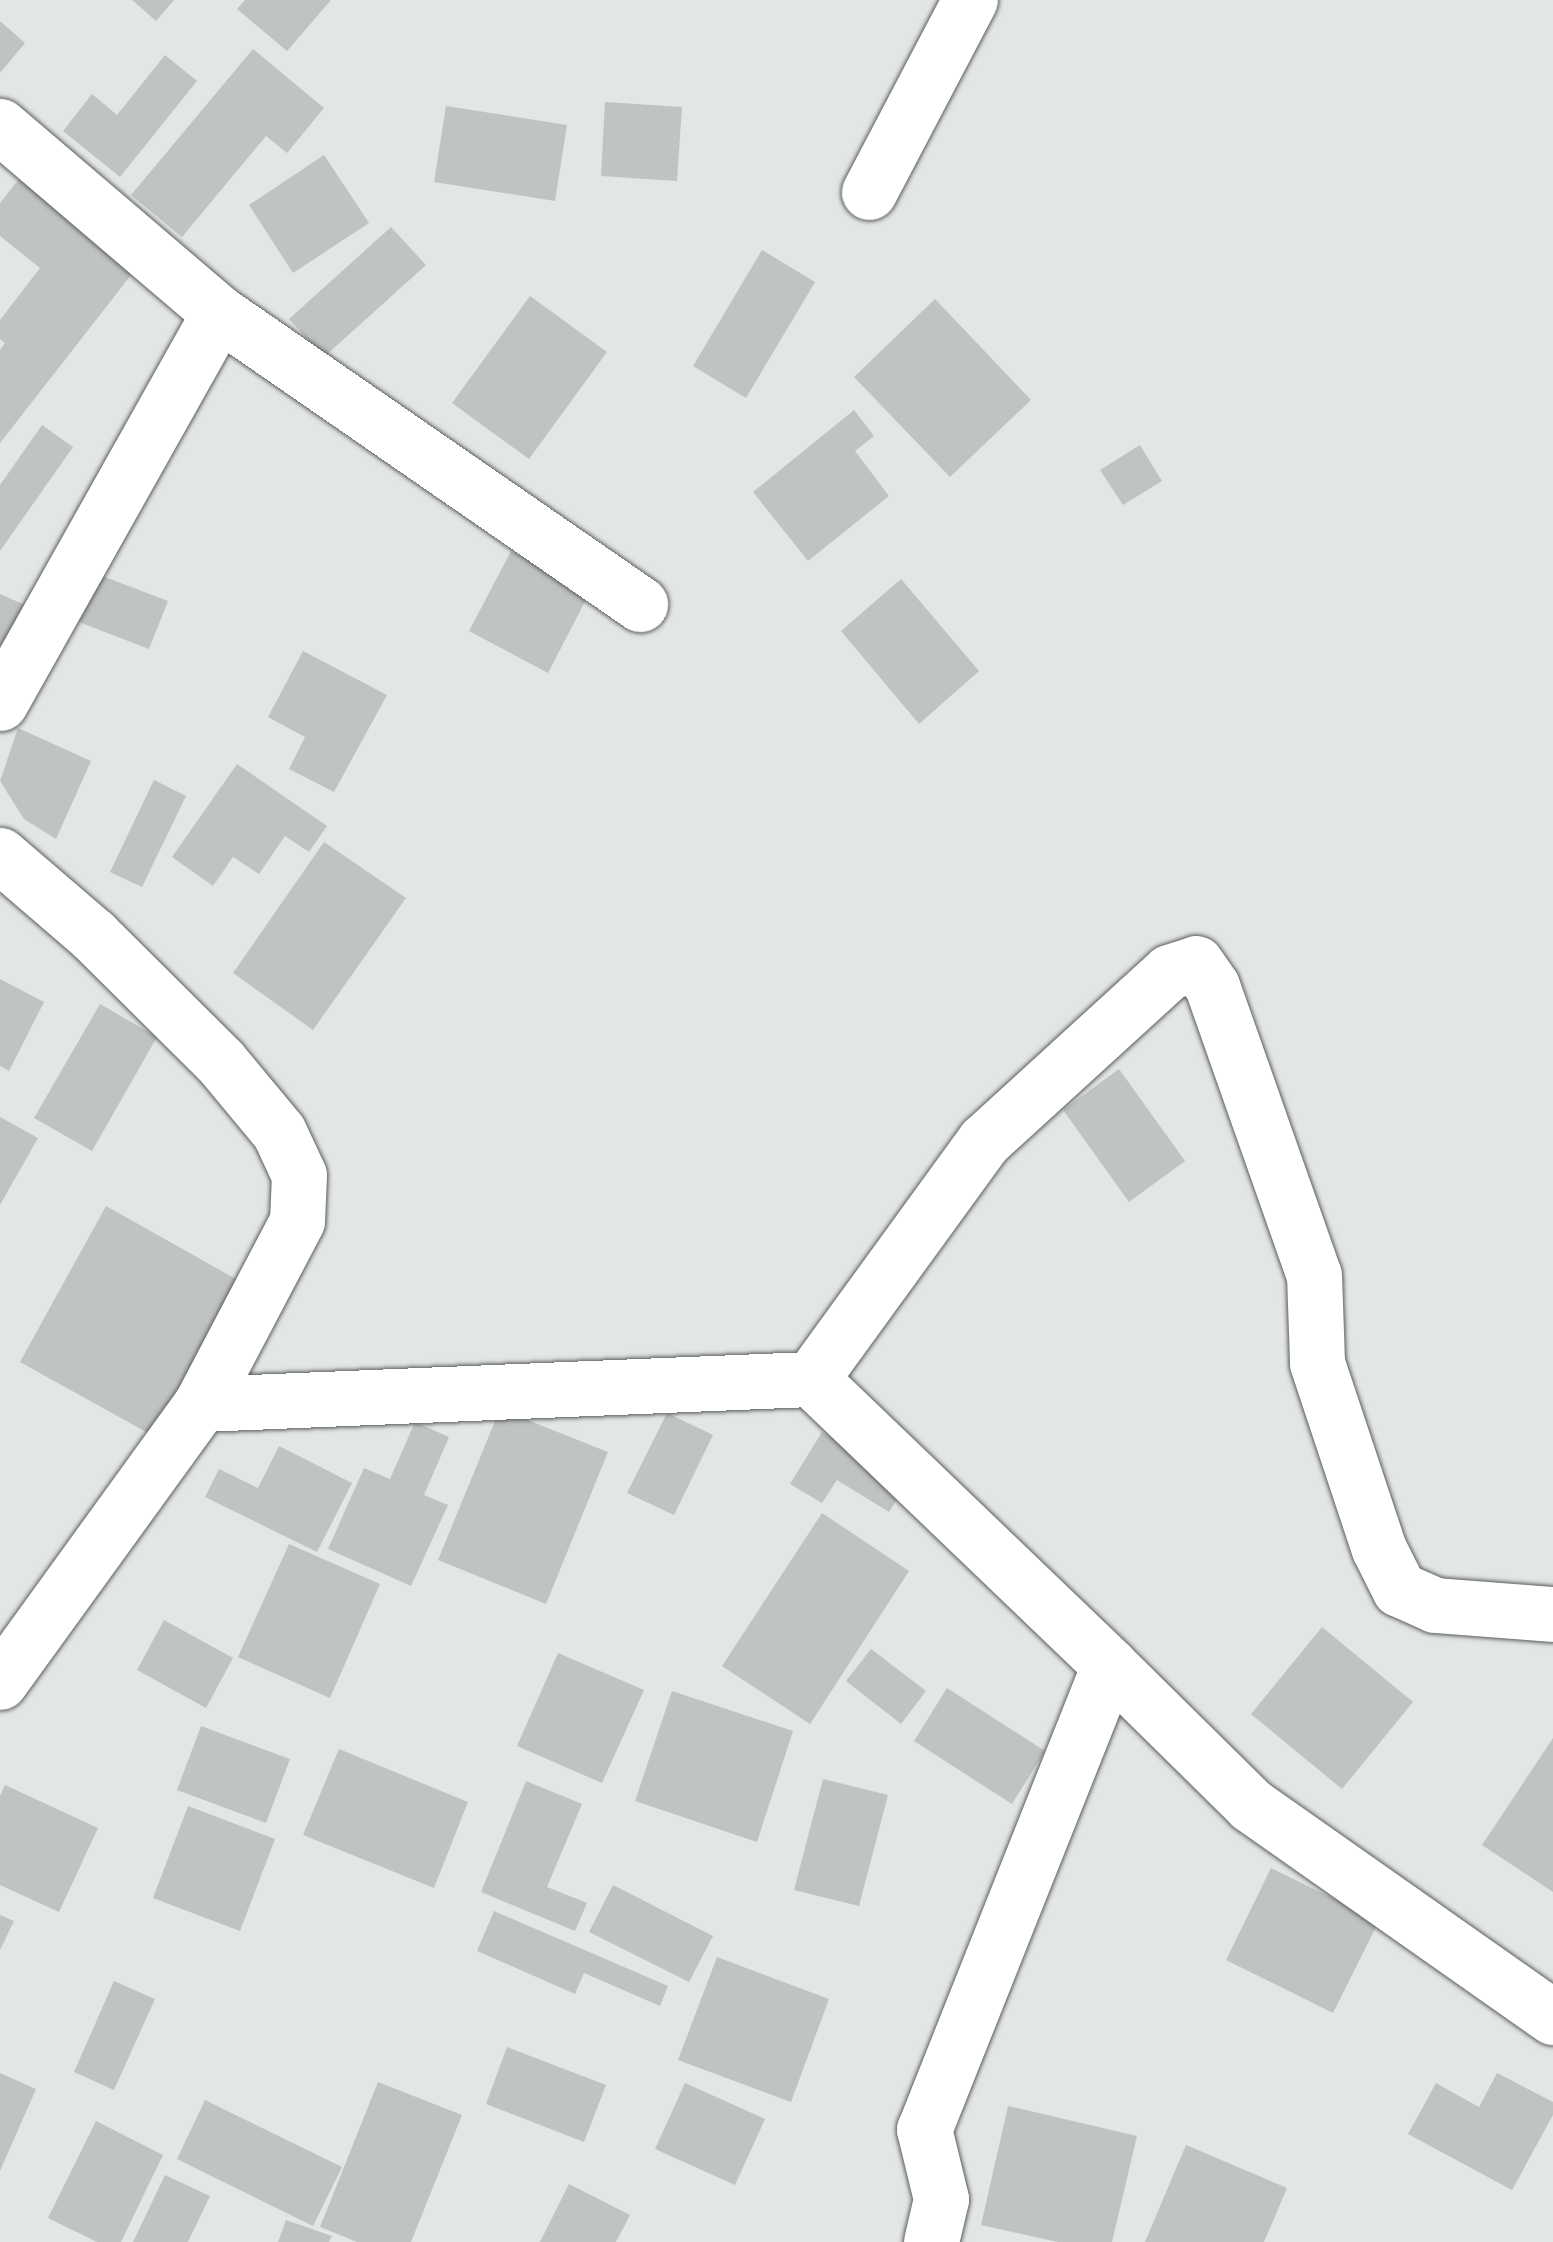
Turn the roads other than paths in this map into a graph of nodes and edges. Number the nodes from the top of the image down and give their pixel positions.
1 (970, 0) edge
2 (0, 126) edge
3 (869, 192) dead end
4 (219, 313) junction
5 (640, 604) dead end
6 (0, 703) edge
7 (0, 855) edge
8 (811, 1379) junction
9 (201, 1404) junction
10 (1553, 1614) edge
11 (1109, 1665) junction
12 (0, 1682) edge
13 (1553, 2018) edge
14 (931, 2242) edge

1 - 3 street
2 - 4 street
4 - 5 street
4 - 6 street
7 - 9 street
8 - 9 street
8 - 10 street
8 - 11 street
9 - 12 street
11 - 13 street
11 - 14 street

